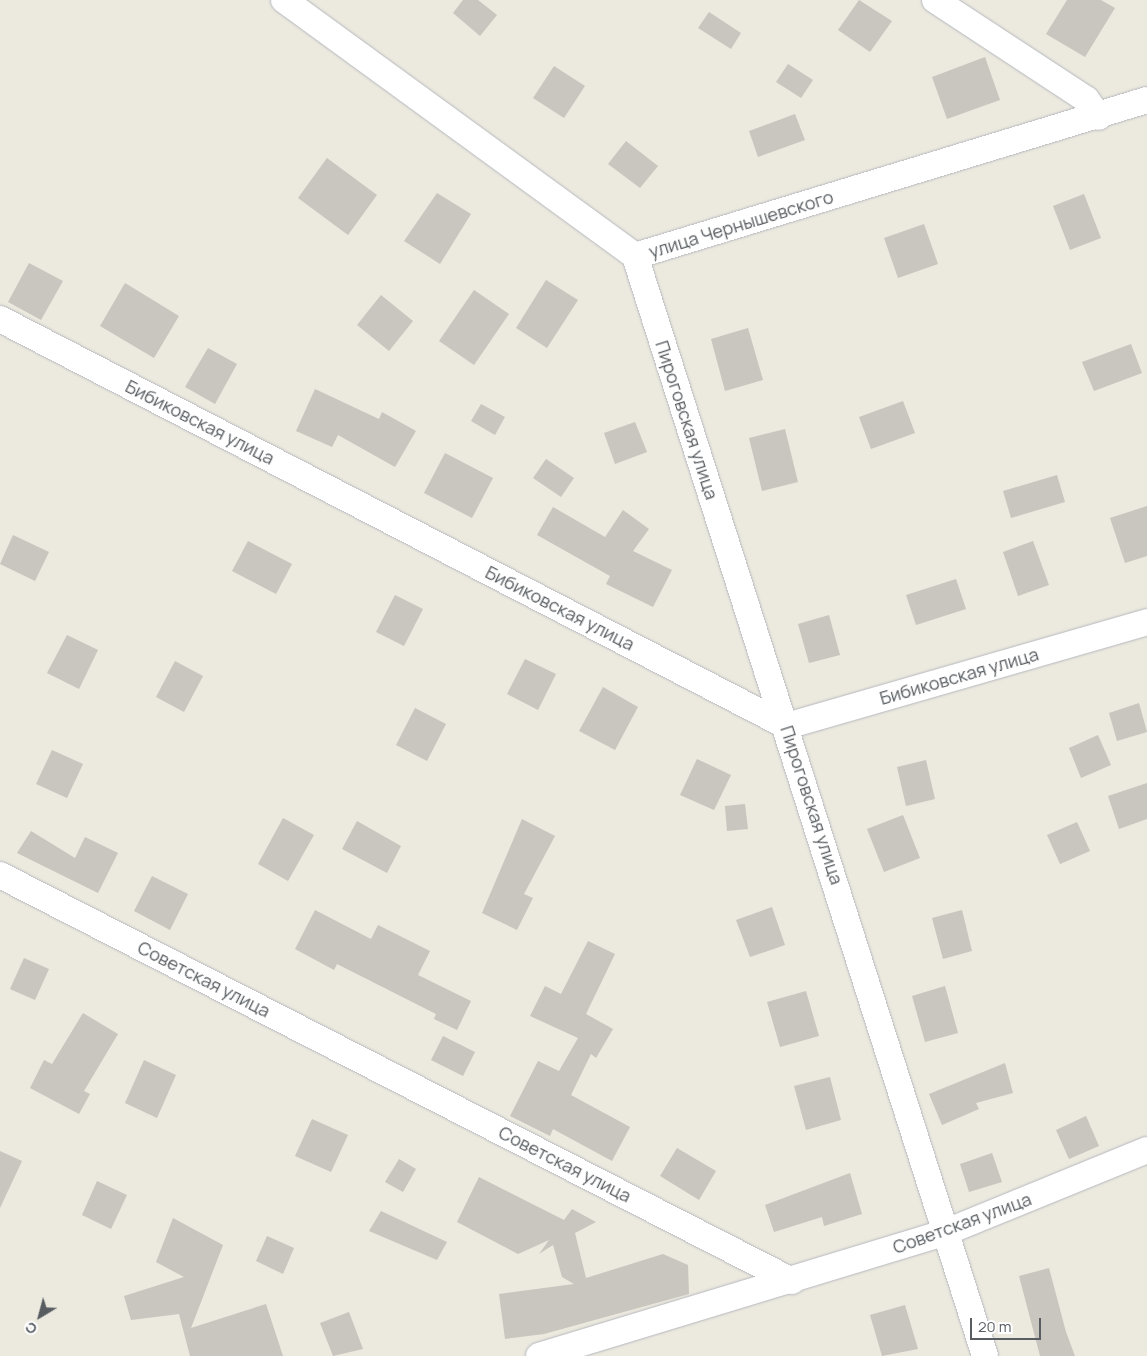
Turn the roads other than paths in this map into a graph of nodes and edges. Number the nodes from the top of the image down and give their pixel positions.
1 (284, 0) edge
2 (935, 0) edge
3 (1147, 100) edge
4 (1099, 117) junction
5 (635, 256) junction
6 (0, 319) edge
7 (1147, 622) edge
8 (787, 726) junction
9 (0, 875) edge
10 (1147, 1150) edge
11 (946, 1232) junction
12 (792, 1281) junction
13 (539, 1356) edge
14 (985, 1356) edge

1 - 5 street, улица Чернышевского
2 - 4 street
3 - 4 street, улица Чернышевского
4 - 5 street, улица Чернышевского
5 - 8 street, Пироговская улица
6 - 8 street, Бибиковская улица
7 - 8 street, Бибиковская улица
8 - 11 street, Пироговская улица
9 - 12 street, Советская улица
10 - 11 street, Советская улица
11 - 12 street, Советская улица
11 - 14 street, Пироговская улица
12 - 13 street

